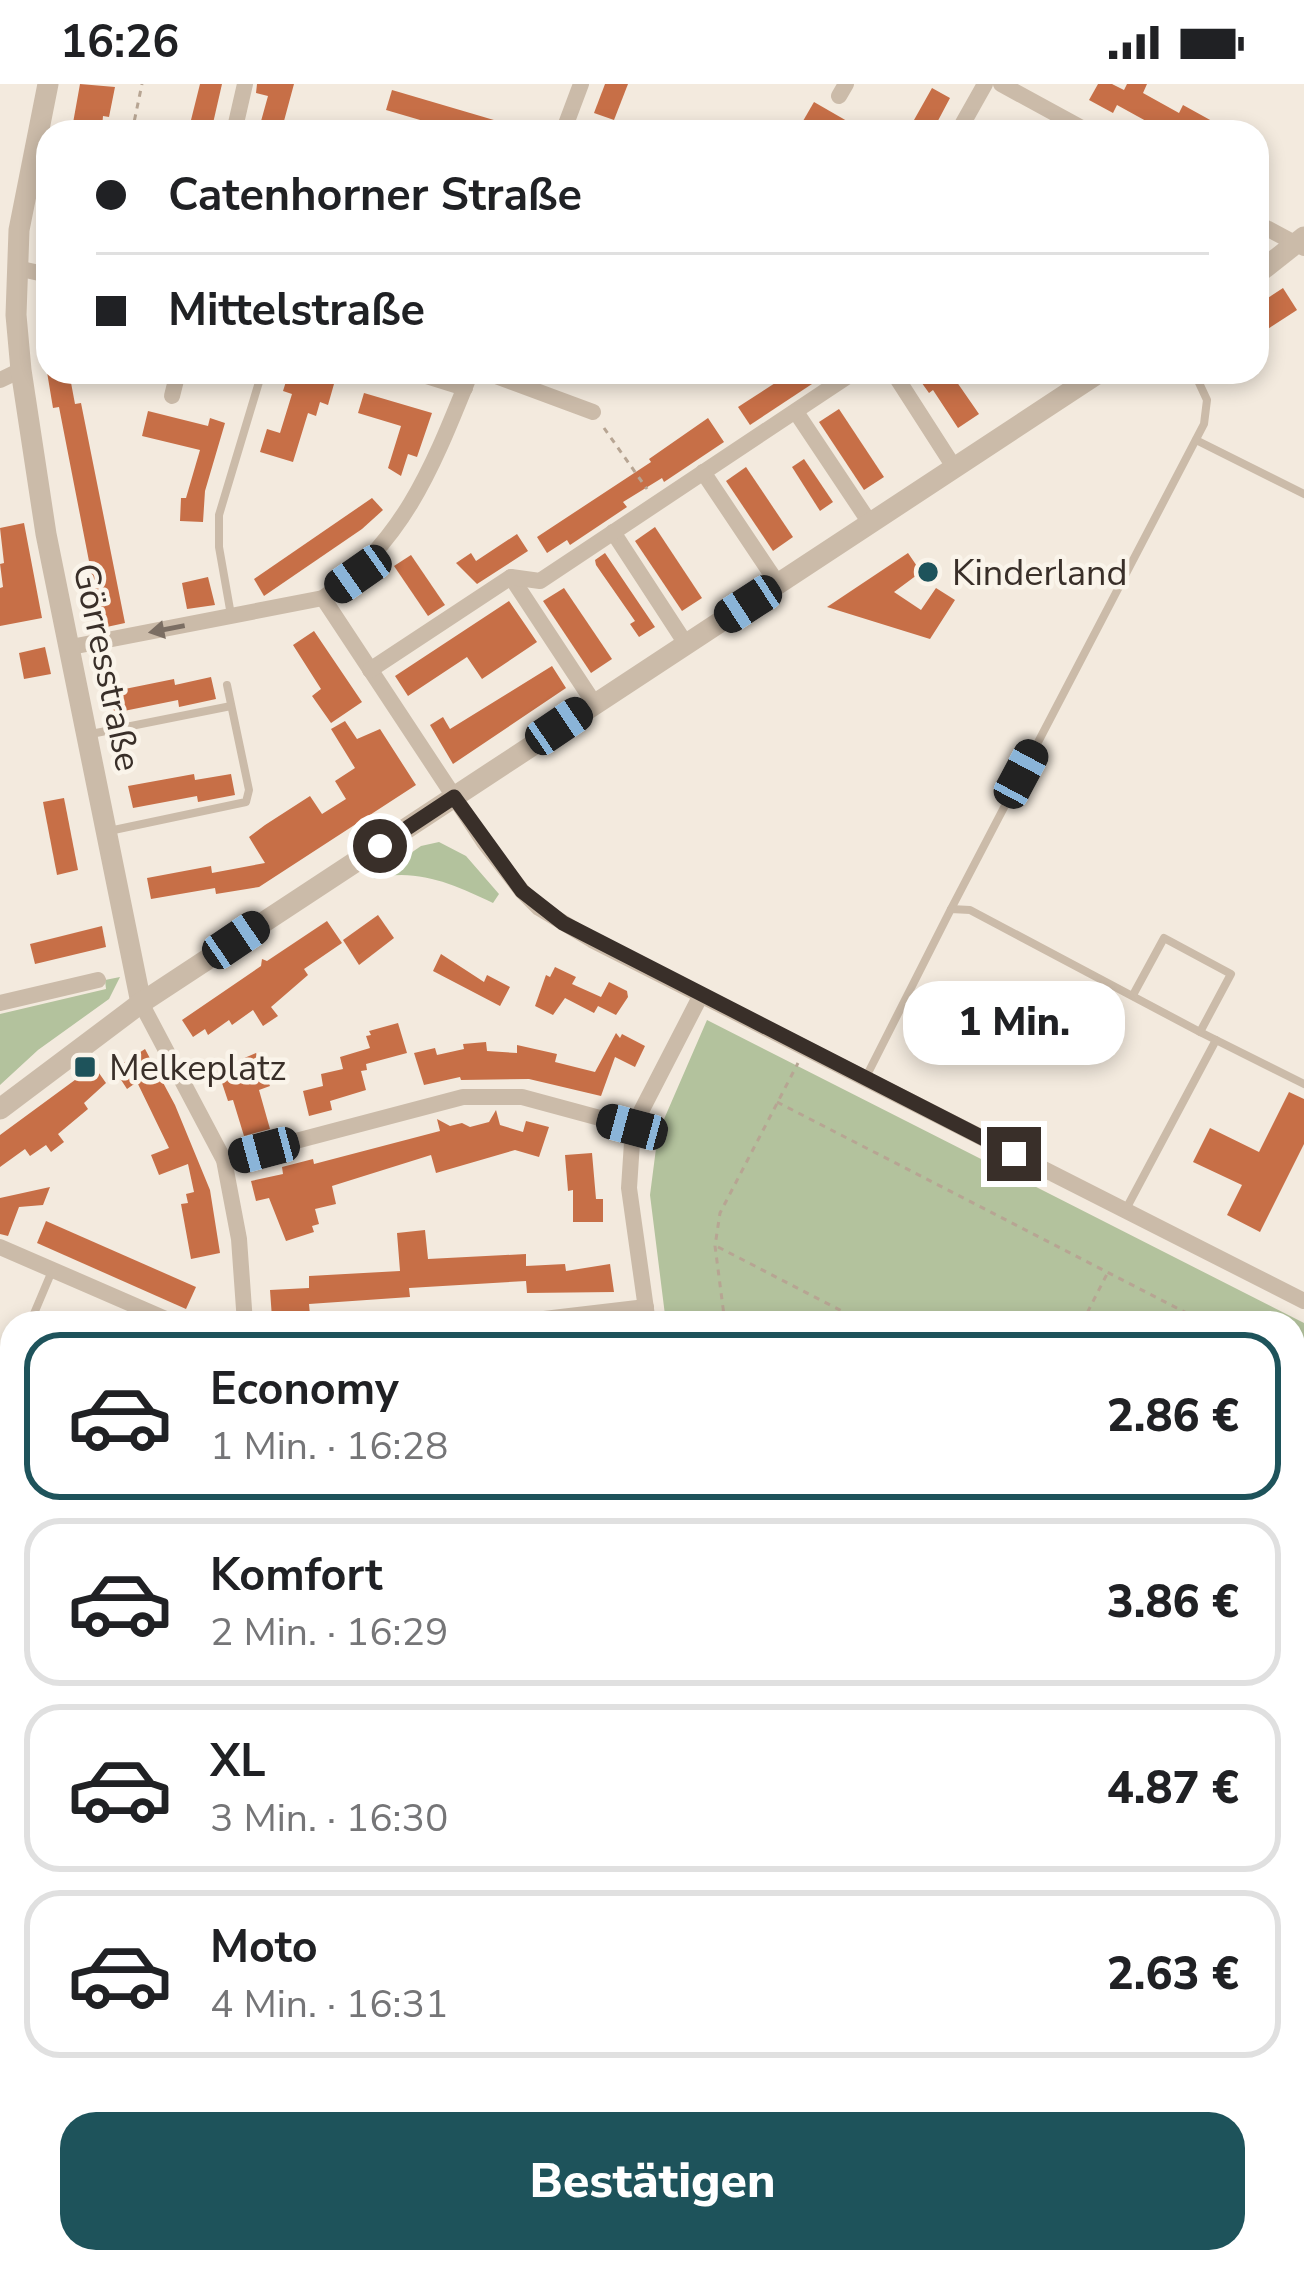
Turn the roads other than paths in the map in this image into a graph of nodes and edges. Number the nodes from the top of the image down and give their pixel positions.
1 (48, 84) edge
2 (245, 84) edge
3 (581, 84) edge
4 (985, 84) edge
5 (1001, 84) edge
6 (41, 120) edge
7 (237, 120) edge
8 (568, 120) edge
9 (965, 120) edge
10 (1067, 120) edge
11 (36, 144) edge
12 (1269, 228) edge
13 (1301, 242) edge
14 (1269, 265) edge
15 (17, 268) junction
16 (36, 272) edge
17 (10, 375) edge
18 (175, 384) edge
19 (258, 384) edge
20 (466, 384) edge
21 (517, 384) edge
22 (837, 384) edge
23 (901, 384) edge
24 (1082, 384) edge
25 (1201, 384) edge
26 (172, 396) dead end
27 (593, 412) road end
28 (796, 412) junction
29 (1196, 440) junction
30 (954, 467) junction
31 (703, 472) junction
32 (1304, 494) edge
33 (870, 523) junction
34 (613, 532) junction
35 (511, 577) junction
36 (778, 584) junction
37 (322, 598) junction
38 (232, 617) junction
39 (686, 644) junction
40 (71, 647) junction
41 (370, 670) junction
42 (227, 685) dead end
43 (594, 703) junction
44 (231, 706) junction
45 (88, 735) junction
46 (454, 797) junction
47 (107, 831) junction
48 (951, 909) junction
49 (98, 980) dead end
50 (701, 995) junction
51 (1132, 995) junction
52 (0, 1003) edge
53 (141, 1003) junction
54 (1200, 1032) junction
55 (1216, 1040) junction
56 (865, 1078) junction
57 (1304, 1084) edge
58 (0, 1109) edge
59 (632, 1127) junction
60 (224, 1160) junction
61 (1125, 1210) junction
62 (0, 1247) edge
63 (53, 1270) junction
64 (1304, 1301) edge
65 (35, 1311) edge
66 (147, 1311) edge
67 (244, 1311) edge
68 (646, 1311) edge

1 - 6 street, Görresstraße
2 - 7 street
3 - 8 street
4 - 9 street
5 - 10 street
11 - 15 street, Görresstraße
12 - 13 street
13 - 14 street
15 - 16 street
15 - 17 street, Görresstraße
17 - 40 street, Görresstraße
18 - 26 street
19 - 38 lane
20 - 37 street
21 - 27 street
22 - 28 street
23 - 30 street
24 - 30 street
25 - 29 lane
28 - 31 street
28 - 33 street
29 - 32 lane
29 - 48 lane
30 - 33 street
31 - 34 street
31 - 36 street
33 - 36 street
34 - 35 street
34 - 39 street
35 - 41 street
35 - 43 street
36 - 39 street
37 - 38 street
37 - 41 street
38 -> 40 street
39 - 43 street
40 - 45 street, Görresstraße
41 - 46 street
42 - 44 lane
43 - 46 street
44 - 45 lane
44 - 47 lane
45 - 47 street, Görresstraße
46 - 50 street
46 - 53 street
47 - 53 street, Görresstraße
48 - 51 lane
48 - 56 lane
49 - 52 street
50 - 56 street
50 - 59 street
51 - 54 lane
51 - 54 lane
53 - 58 street
53 - 60 street
54 - 55 lane
55 - 57 lane
55 - 61 lane
56 - 61 street
59 - 60 street
59 - 68 street
60 - 67 street
61 - 64 street
62 - 63 street
63 - 65 lane
63 - 66 street

